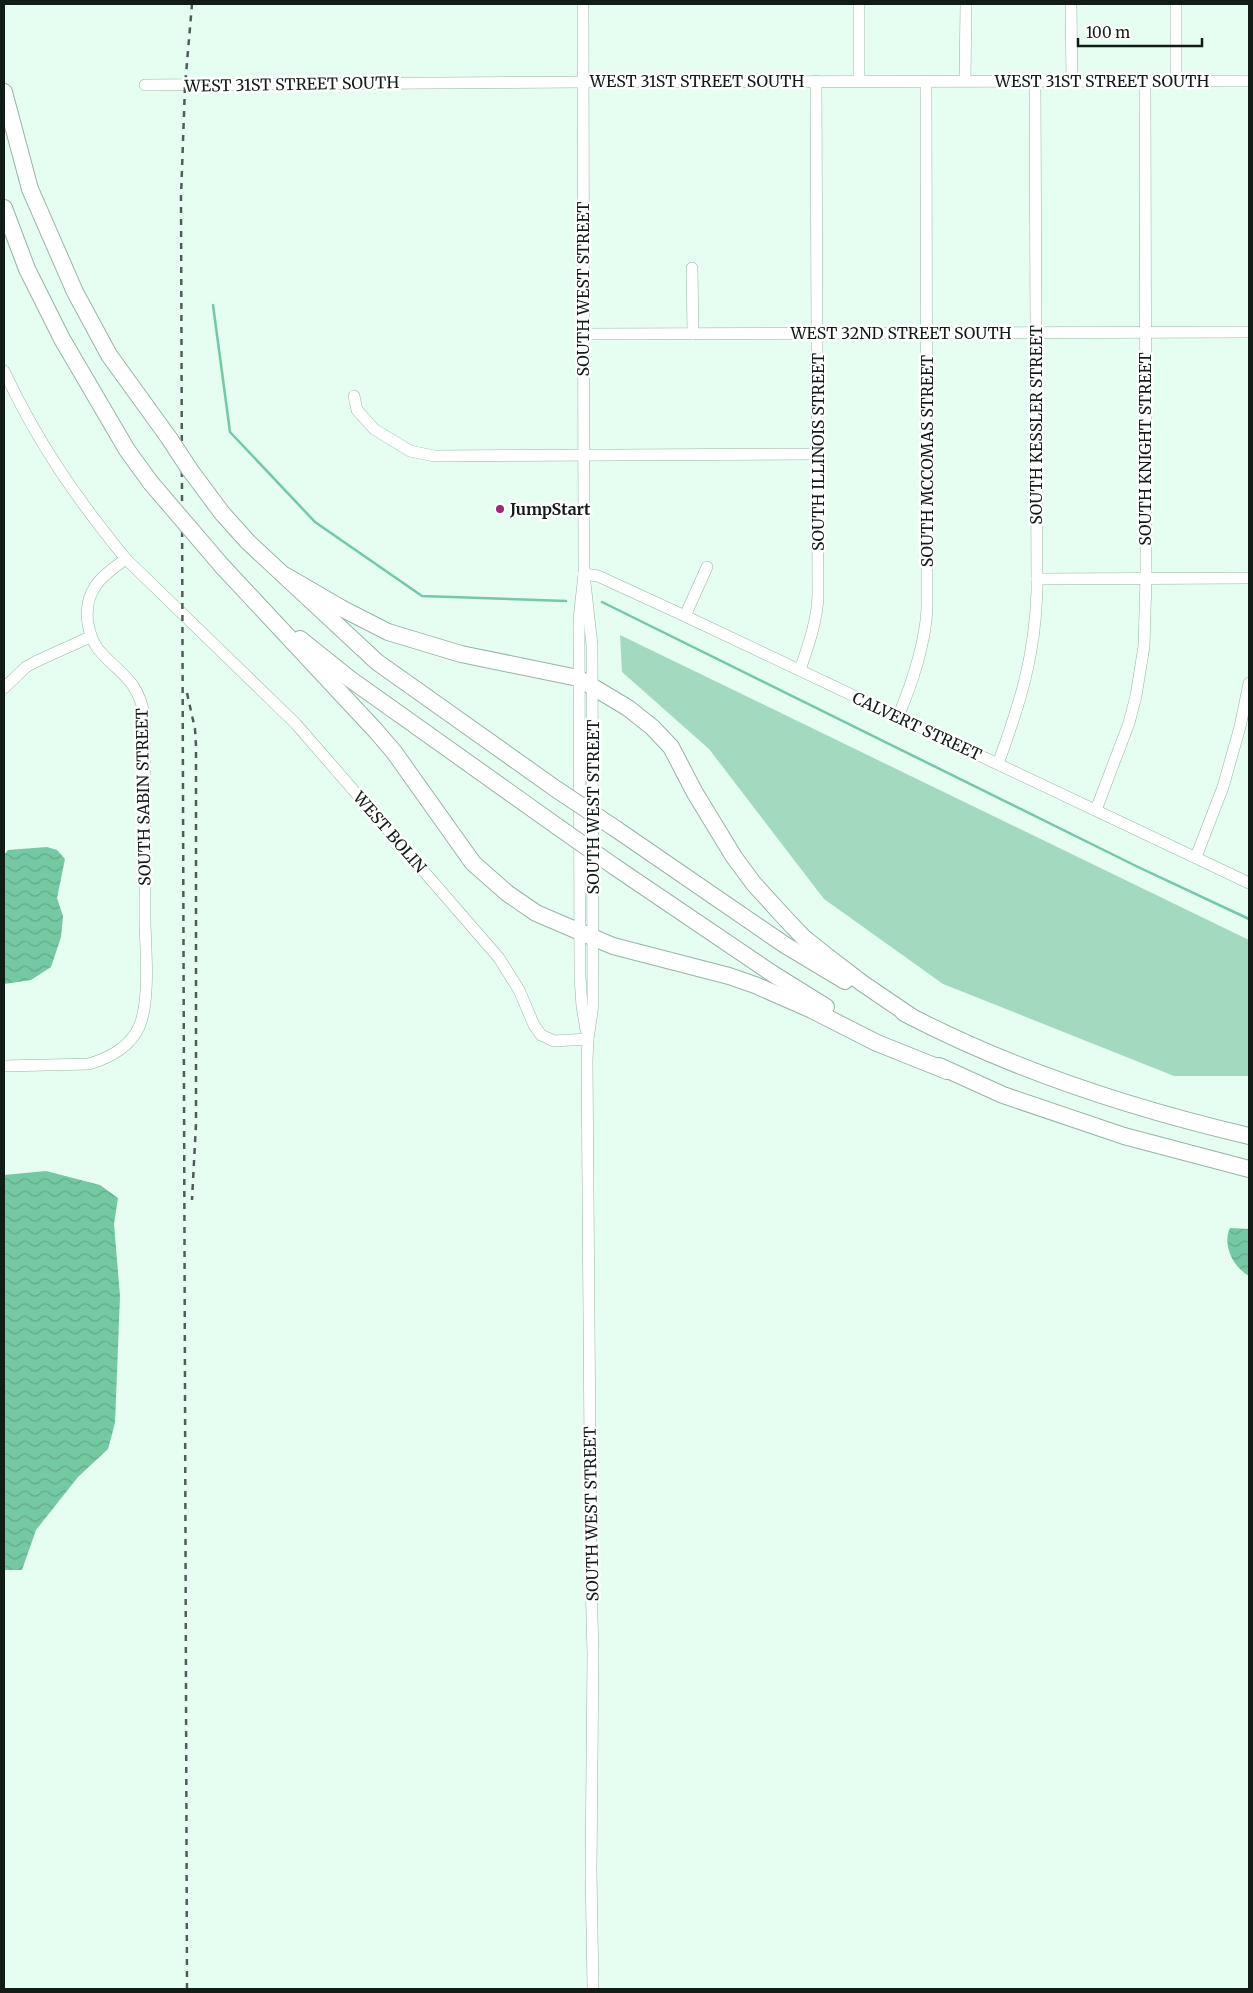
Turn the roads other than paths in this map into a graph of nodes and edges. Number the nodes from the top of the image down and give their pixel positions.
1 (583, 4) edge
2 (860, 4) edge
3 (966, 4) edge
4 (1071, 4) edge
5 (1176, 4) edge
6 (859, 80) junction
7 (816, 81) junction
8 (926, 81) junction
9 (966, 81) junction
10 (1035, 81) junction
11 (1072, 81) junction
12 (1145, 81) junction
13 (1176, 81) junction
14 (1249, 81) edge
15 (583, 82) junction
16 (145, 85) dead end
17 (4, 92) edge
18 (4, 208) edge
19 (692, 268) dead end
20 (1035, 332) junction
21 (1145, 332) junction
22 (1249, 332) edge
23 (817, 333) junction
24 (927, 333) junction
25 (582, 334) junction
26 (693, 334) junction
27 (4, 371) edge
28 (354, 396) dead end
29 (583, 454) junction
30 (818, 454) junction
31 (126, 559) junction
32 (707, 567) dead end
33 (584, 574) junction
34 (286, 576) junction
35 (1146, 578) junction
36 (1249, 578) edge
37 (1037, 579) junction
38 (260, 606) junction
39 (685, 616) junction
40 (90, 637) junction
41 (800, 670) junction
42 (585, 682) junction
43 (1249, 683) edge
44 (4, 688) edge
45 (898, 717) junction
46 (998, 764) junction
47 (1096, 810) junction
48 (1196, 857) junction
49 (1249, 883) edge
50 (586, 934) junction
51 (912, 1017) junction
52 (588, 1039) junction
53 (4, 1066) edge
54 (947, 1071) junction
55 (1249, 1136) edge
56 (1249, 1169) edge
57 (593, 1989) edge

1 - 15 street, SOUTH WEST STREET
2 - 6 street
3 - 9 street
4 - 11 street
5 - 13 street
6 - 7 street, WEST 31ST STREET SOUTH
6 - 8 street, WEST 31ST STREET SOUTH
7 - 15 street, WEST 31ST STREET SOUTH
7 - 23 street, SOUTH ILLINOIS STREET
8 - 9 street, WEST 31ST STREET SOUTH
8 - 24 street, SOUTH MCCOMAS STREET
9 - 10 street, WEST 31ST STREET SOUTH
10 - 11 street, WEST 31ST STREET SOUTH
10 - 20 street, SOUTH KESSLER STREET
11 - 12 street, WEST 31ST STREET SOUTH
12 - 13 street, WEST 31ST STREET SOUTH
12 - 21 street, SOUTH KNIGHT STREET
13 - 14 street, WEST 31ST STREET SOUTH
15 - 16 street, WEST 31ST STREET SOUTH
15 - 25 street, SOUTH WEST STREET
17 - 34 highway, bridge
18 - 38 highway, bridge
19 - 26 street
20 - 21 street, WEST 32ND STREET SOUTH
20 - 24 street, WEST 32ND STREET SOUTH
20 - 37 street, SOUTH KESSLER STREET
21 - 22 street, WEST 32ND STREET SOUTH
21 - 35 street, SOUTH KNIGHT STREET
23 - 24 street, WEST 32ND STREET SOUTH
23 - 26 street, WEST 32ND STREET SOUTH
23 - 30 street, SOUTH ILLINOIS STREET
24 - 45 street, SOUTH MCCOMAS STREET
25 - 26 street, WEST 32ND STREET SOUTH
25 - 29 street, SOUTH WEST STREET
27 - 31 street, WEST BOLIN
28 - 29 street
29 - 30 street
29 - 33 street, SOUTH WEST STREET
30 - 41 street, SOUTH ILLINOIS STREET
31 - 40 street
31 - 52 street, WEST BOLIN
32 - 39 street
33 - 39 street, CALVERT STREET
33 - 42 street, SOUTH WEST STREET
33 - 42 street, SOUTH WEST STREET
34 - 42 highway
34 - 51 highway, bridge
35 - 36 street
35 - 37 street
35 - 47 street, SOUTH KNIGHT STREET
37 - 46 street, SOUTH KESSLER STREET
38 - 50 highway
38 - 54 highway, bridge
39 - 41 street, CALVERT STREET
40 - 44 street
40 - 53 street, SOUTH SABIN STREET
41 - 45 street, CALVERT STREET
42 - 50 street, SOUTH WEST STREET
42 - 50 street, SOUTH WEST STREET
42 - 51 highway
43 - 48 street
45 - 46 street, CALVERT STREET
46 - 47 street, CALVERT STREET
47 - 48 street, CALVERT STREET
48 - 49 street, CALVERT STREET
50 - 52 street, SOUTH WEST STREET
50 - 52 street, SOUTH WEST STREET
50 - 54 highway
51 - 55 highway
52 - 57 street, SOUTH WEST STREET
54 - 56 highway

